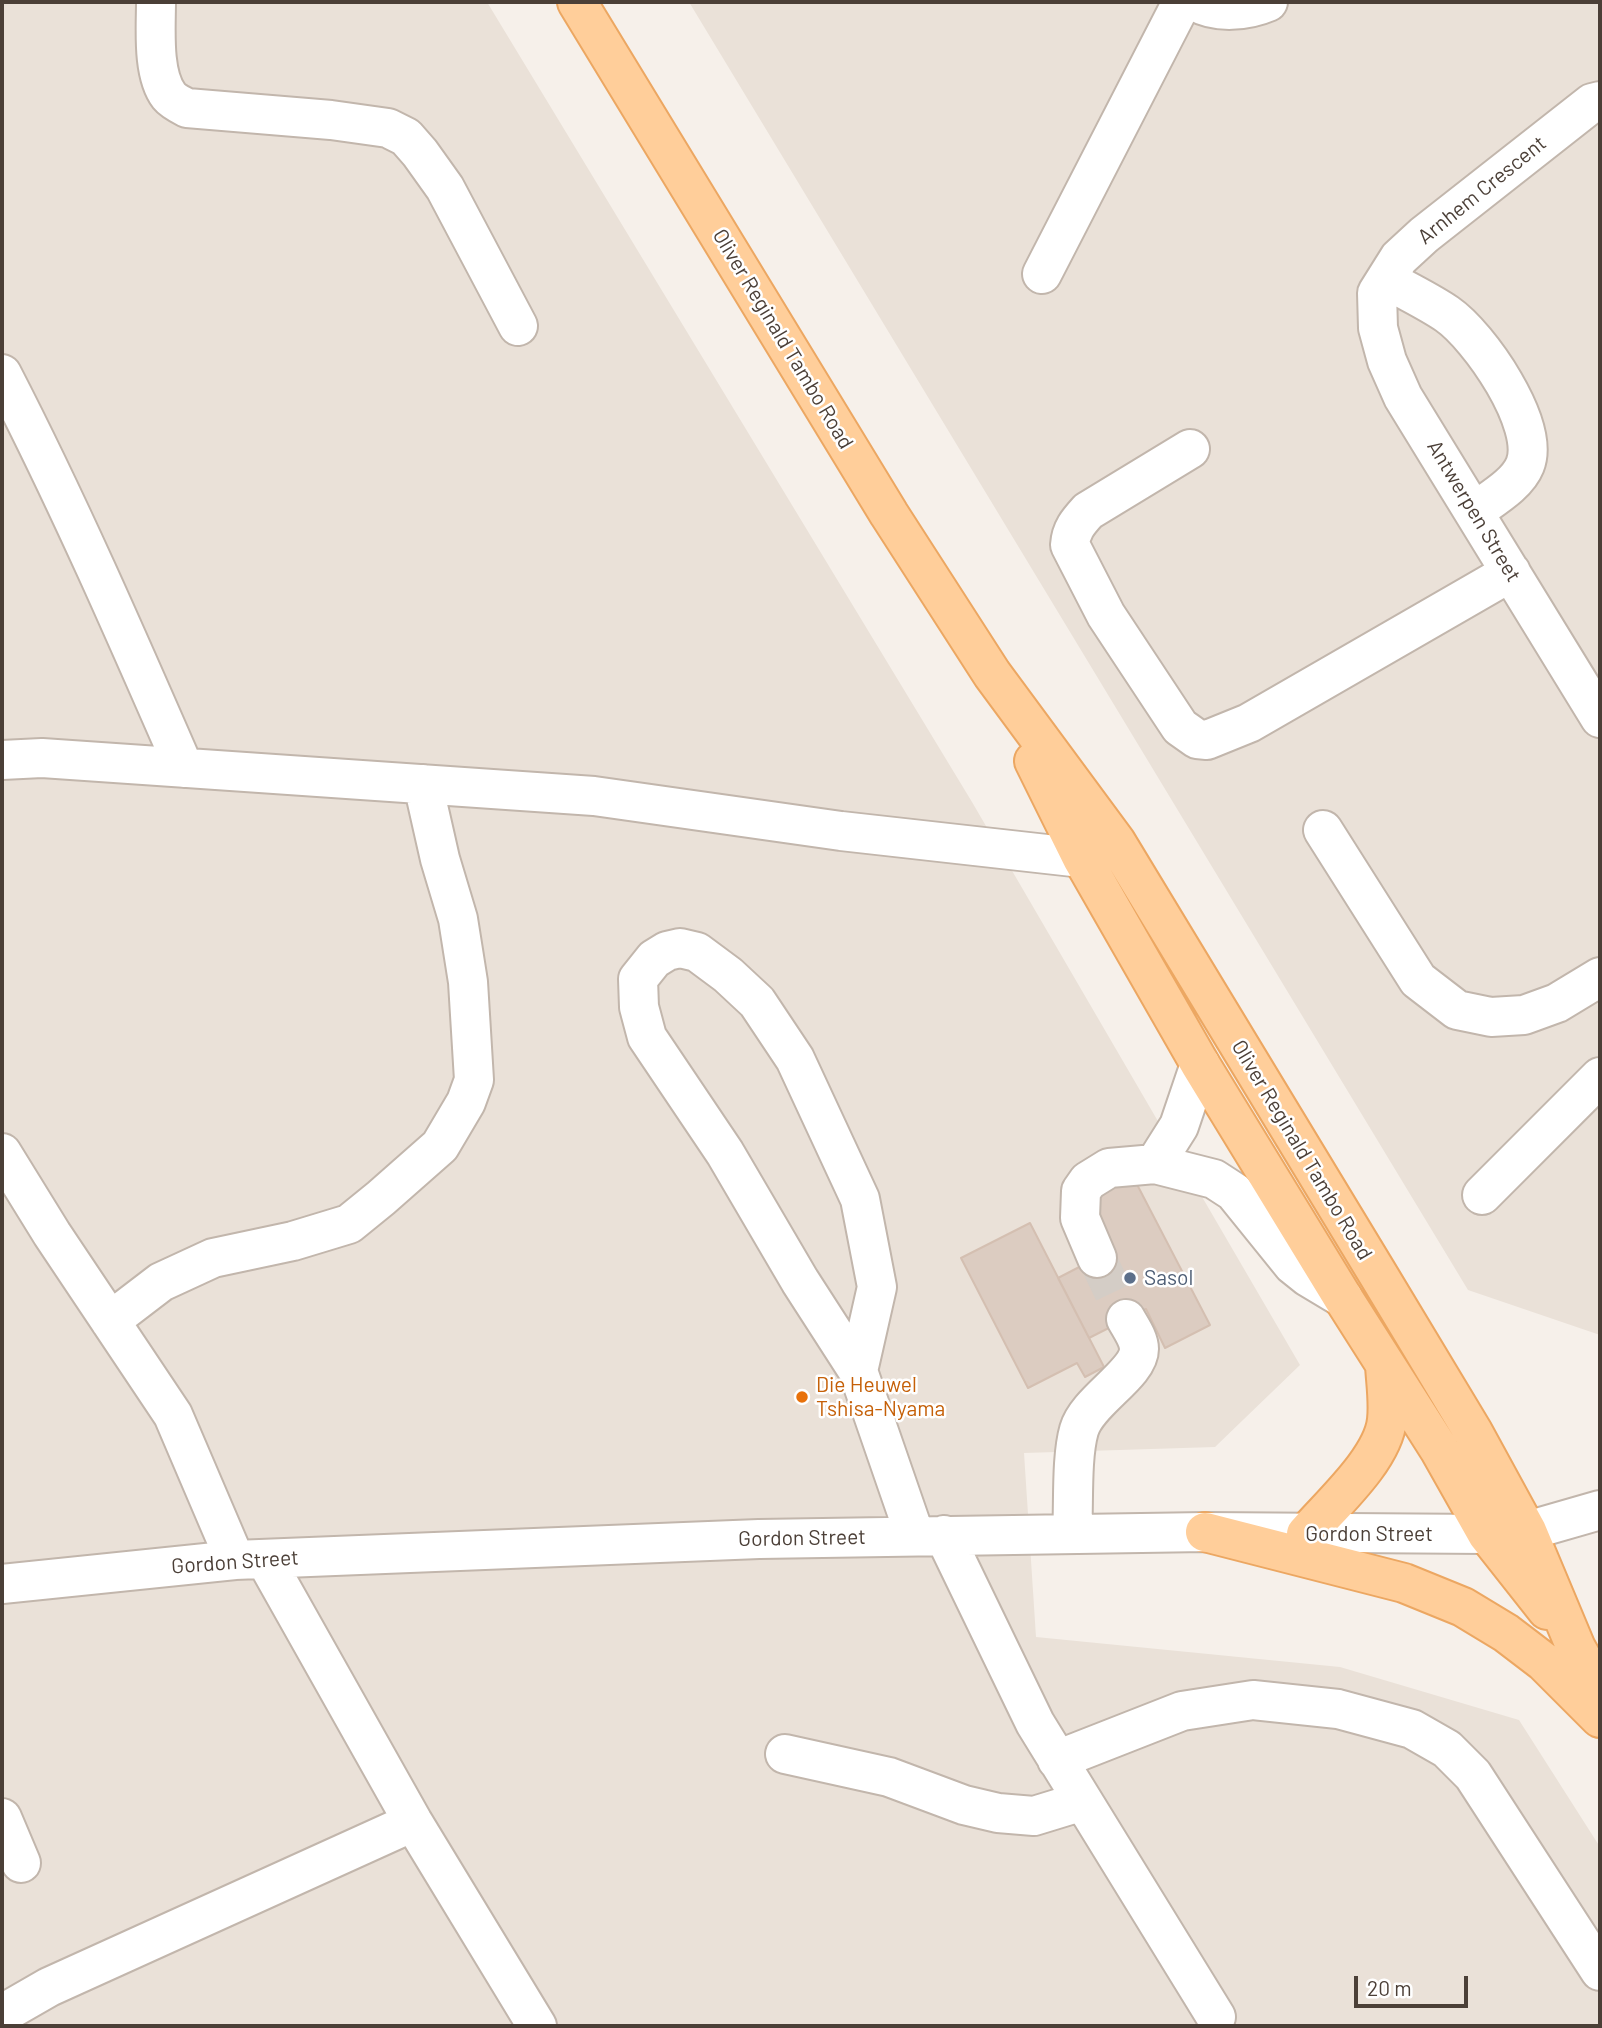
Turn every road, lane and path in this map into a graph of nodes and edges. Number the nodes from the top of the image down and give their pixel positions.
1 (156, 2) edge
2 (577, 2) edge
3 (1182, 2) edge
4 (1196, 2) edge
5 (1268, 2) edge
6 (1600, 101) edge
7 (1042, 274) dead end
8 (1382, 286) junction
9 (518, 326) dead end
10 (2, 374) edge
11 (1190, 449) dead end
12 (1474, 512) junction
13 (1511, 572) junction
14 (992, 674) junction
15 (1600, 719) edge
16 (2, 760) edge
17 (184, 768) junction
18 (423, 784) junction
19 (1323, 830) dead end
20 (1082, 858) junction
21 (1600, 977) edge
22 (1200, 1064) junction
23 (1600, 1077) edge
24 (2, 1153) edge
25 (1155, 1164) junction
26 (1482, 1195) dead end
27 (1097, 1258) tunnel mouth
28 (1343, 1298) junction
29 (1126, 1319) tunnel mouth
30 (110, 1321) junction
31 (1385, 1365) junction
32 (858, 1371) junction
33 (1600, 1510) edge
34 (1527, 1531) junction
35 (1205, 1532) junction
36 (1072, 1534) junction
37 (1306, 1534) junction
38 (1487, 1534) junction
39 (929, 1536) junction
40 (250, 1559) junction
41 (2, 1584) edge
42 (1576, 1647) junction
43 (1600, 1691) edge
44 (1600, 1718) edge
45 (785, 1754) dead end
46 (1058, 1760) junction
47 (1083, 1801) junction
48 (2, 1818) edge
49 (413, 1822) junction
50 (21, 1863) dead end
51 (1600, 1971) edge
52 (2, 2014) edge
53 (1216, 2017) dead end
54 (525, 2022) edge

1 - 9 street
2 - 14 main road, Oliver Reginald Tambo Road
3 - 7 street
4 - 5 street
6 - 8 street, Arnhem Crescent
8 - 12 street, Antwerpen Street
8 - 12 street
10 - 17 street
11 - 13 street
12 - 13 street, Antwerpen Street
13 - 15 street, Antwerpen Street
14 - 20 main road, Oliver Reginald Tambo Road
14 - 34 main road, Oliver Reginald Tambo Road
16 - 17 street
17 - 18 street
18 - 20 street
18 - 30 street
19 - 21 street
20 - 22 main road, Oliver Reginald Tambo Road
22 - 25 street
22 - 28 main road, Oliver Reginald Tambo Road
23 - 26 street
24 - 30 street
25 - 27 street
25 - 28 street
28 - 31 main road, Oliver Reginald Tambo Road
29 - 36 street
30 - 40 street
31 - 37 main road
31 - 38 main road, Oliver Reginald Tambo Road
32 - 32 street
32 - 39 street
33 - 34 street, Gordon Street
34 - 38 street, Gordon Street
34 - 42 main road, Oliver Reginald Tambo Road
35 - 36 street, Gordon Street
35 - 37 street, Gordon Street
35 - 44 main road
36 - 39 street, Gordon Street
37 - 38 street, Gordon Street
38 - 42 main road, Oliver Reginald Tambo Road
39 - 40 street, Gordon Street
39 - 46 street
40 - 41 street, Gordon Street
40 - 49 street
42 - 43 main road, Oliver Reginald Tambo Road
45 - 47 street
46 - 47 street
46 - 51 street
47 - 53 street
48 - 50 street
49 - 52 street
49 - 54 street

